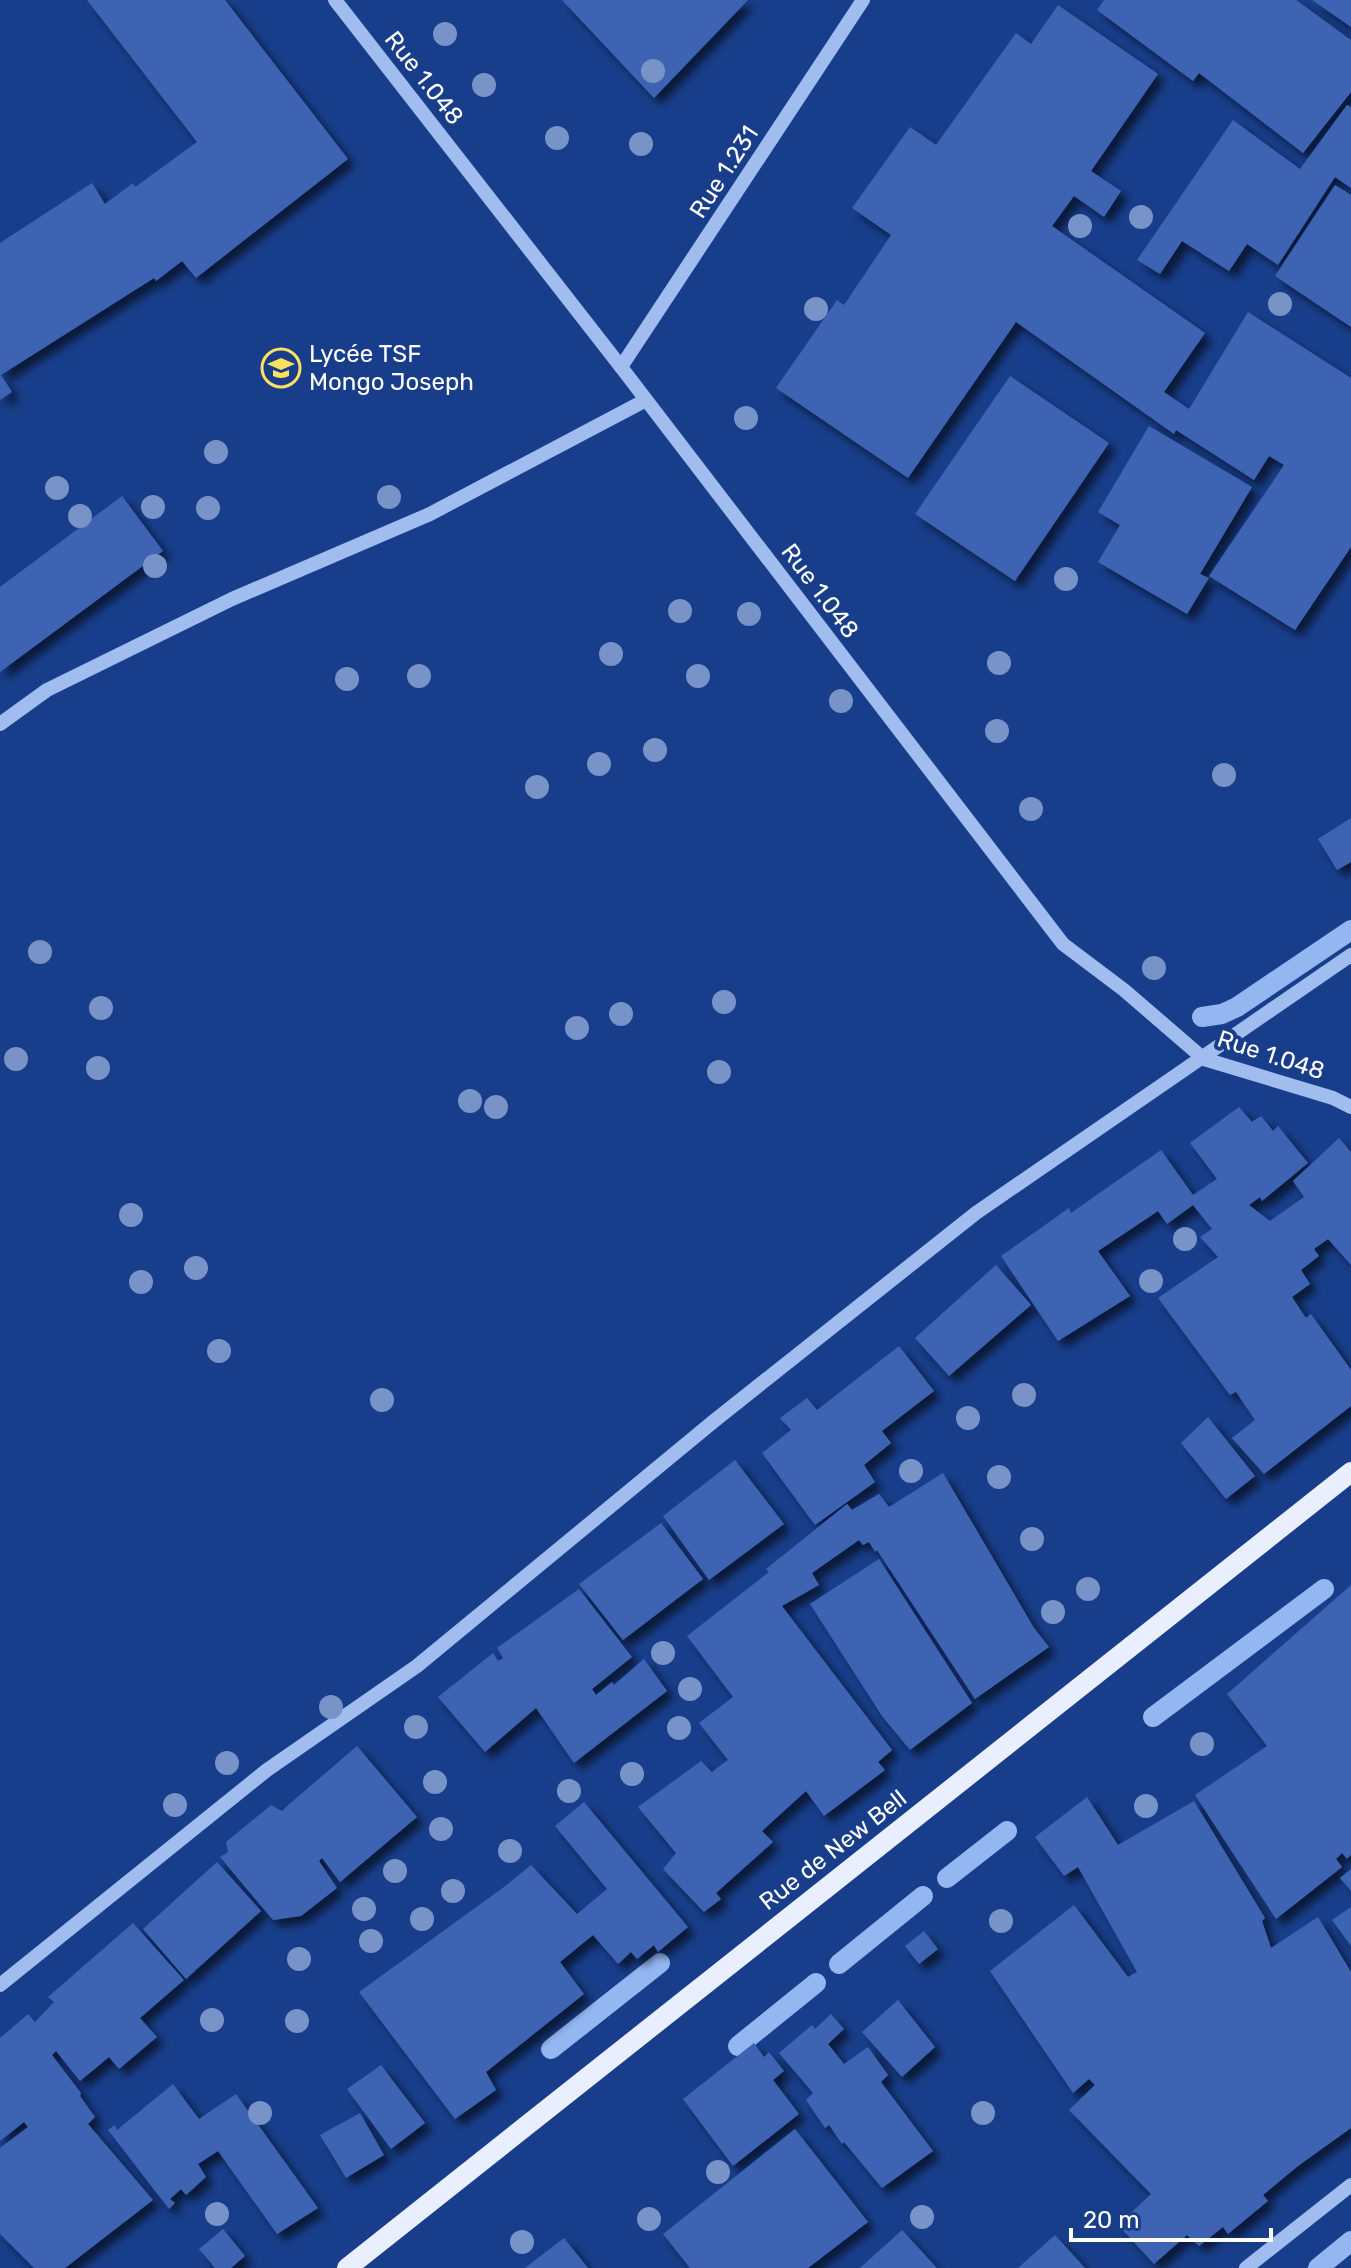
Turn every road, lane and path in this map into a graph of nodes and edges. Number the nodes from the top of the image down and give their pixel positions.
1 (335, 0) edge
2 (863, 0) edge
3 (621, 367) junction
4 (646, 400) junction
5 (0, 724) edge
6 (1351, 955) edge
7 (1204, 1059) junction
8 (1351, 1107) edge
9 (1351, 1472) edge
10 (0, 1985) edge
11 (1351, 2185) edge
12 (347, 2268) edge
13 (1246, 2268) edge

1 - 3 street, Rue 1.048
2 - 3 street, Rue 1.231
3 - 4 street, Rue 1.048
4 - 5 street
4 - 7 street, Rue 1.048
6 - 7 street
7 - 8 street, Rue 1.048
7 - 10 street
9 - 12 main road, Rue de New Bell
11 - 13 street

